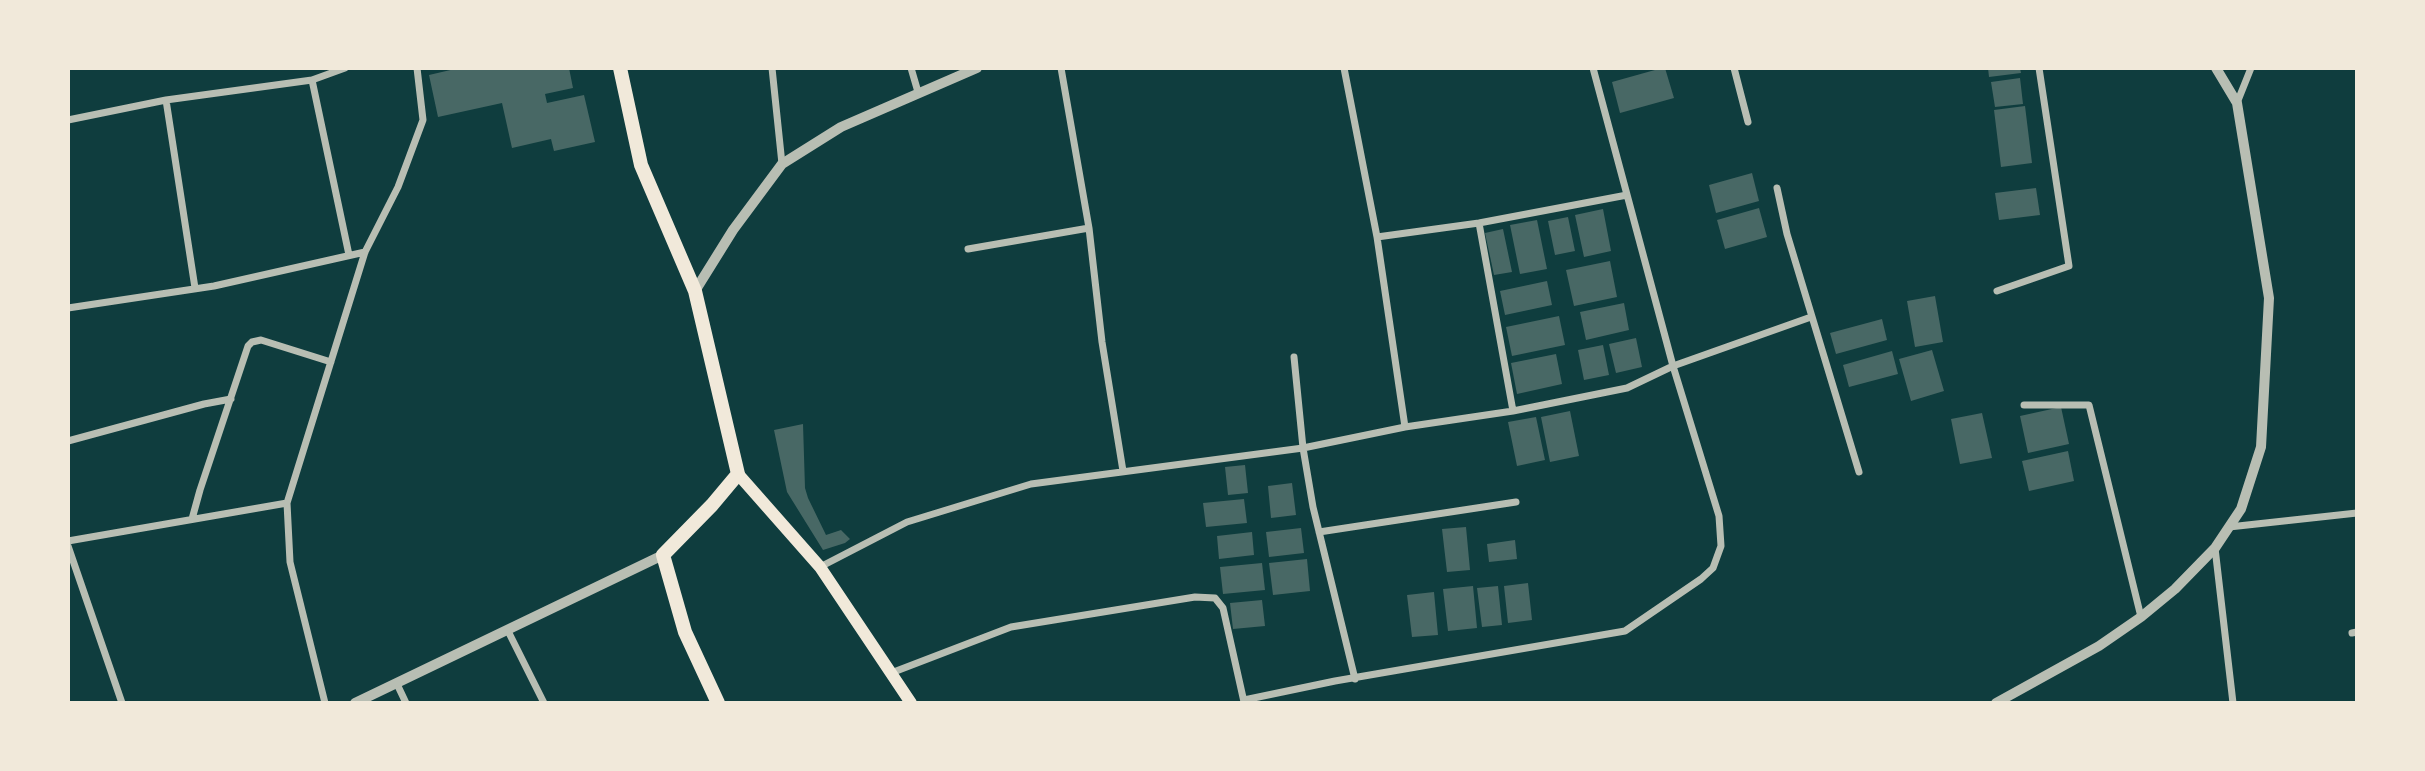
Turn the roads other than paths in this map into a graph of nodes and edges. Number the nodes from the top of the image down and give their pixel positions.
1 (345, 68) edge
2 (417, 68) edge
3 (620, 68) edge
4 (772, 68) edge
5 (911, 68) edge
6 (977, 68) edge
7 (1061, 68) edge
8 (1344, 68) edge
9 (1593, 68) edge
10 (1734, 68) edge
11 (2039, 68) edge
12 (2216, 68) edge
13 (2251, 68) edge
14 (312, 80) junction
15 (918, 92) junction
16 (166, 100) junction
17 (2236, 103) junction
18 (68, 120) edge
19 (1748, 122) dead end
20 (782, 164) junction
21 (1777, 188) dead end
22 (1627, 195) junction
23 (1479, 223) junction
24 (1088, 228) junction
25 (1377, 237) junction
26 (968, 249) dead end
27 (365, 252) junction
28 (349, 255) junction
29 (195, 288) junction
30 (695, 291) junction
31 (1997, 291) dead end
32 (68, 308) edge
33 (1811, 317) junction
34 (1294, 357) dead end
35 (331, 362) junction
36 (1672, 366) junction
37 (231, 399) junction
38 (2024, 405) dead end
39 (1513, 411) junction
40 (1405, 427) junction
41 (68, 441) edge
42 (1303, 448) junction
43 (1123, 471) junction
44 (1858, 472) dead end
45 (738, 474) junction
46 (1516, 502) dead end
47 (287, 503) junction
48 (2357, 513) edge
49 (192, 519) junction
50 (2228, 527) junction
51 (1319, 533) junction
52 (68, 544) edge
53 (2216, 548) junction
54 (663, 555) junction
55 (820, 567) junction
56 (2141, 617) junction
57 (508, 631) junction
58 (891, 673) junction
59 (1355, 678) junction
60 (397, 684) junction
61 (1244, 701) edge
62 (122, 703) edge
63 (325, 703) edge
64 (355, 703) edge
65 (406, 703) edge
66 (544, 703) edge
67 (718, 703) edge
68 (911, 703) edge
69 (1996, 703) edge
70 (2233, 703) edge

1 - 14 street
2 - 27 street
3 - 30 main road
4 - 20 street
5 - 15 street
6 - 15 street
7 - 24 street
8 - 25 street
9 - 22 street
10 - 19 street
11 - 31 street
12 - 17 street
13 - 17 street
14 - 16 street
14 - 28 street
15 - 20 street
16 - 18 street
16 - 29 street
17 - 50 street
20 - 30 street
21 - 33 street
22 - 23 street
22 - 36 street
23 - 25 street
23 - 39 street
24 - 26 street
24 - 43 street
25 - 40 street
27 - 28 street
27 - 35 street
28 - 29 street
29 - 32 street
30 - 45 main road
33 - 36 street
33 - 44 street
34 - 42 street
35 - 37 street
35 - 47 street
36 - 39 street
36 - 59 street
37 - 41 street
37 - 49 street
38 - 56 street
39 - 40 street
40 - 42 street
42 - 43 street
42 - 51 street
43 - 55 street
45 - 54 main road
45 - 55 main road
46 - 51 street
47 - 49 street
47 - 63 street
48 - 50 street
49 - 52 street
50 - 53 street
51 - 59 street
52 - 62 street
53 - 56 street
53 - 70 street
54 - 57 street
54 - 67 main road
55 - 58 main road
56 - 69 street
57 - 60 street
57 - 66 street
58 - 61 street
58 - 68 main road
59 - 61 street
60 - 64 street
60 - 65 street

